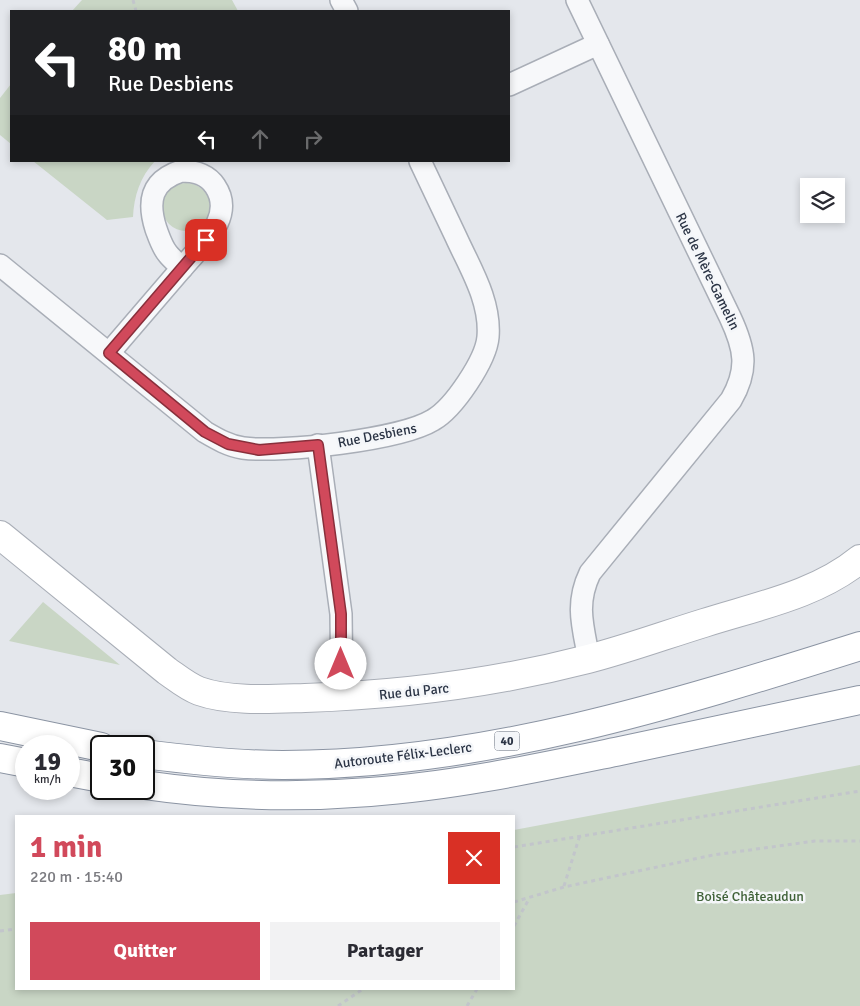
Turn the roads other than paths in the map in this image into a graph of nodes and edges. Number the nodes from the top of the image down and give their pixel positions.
1 (577, 0) edge
2 (598, 44) junction
3 (510, 86) edge
4 (420, 162) edge
5 (0, 265) edge
6 (182, 268) dead end
7 (109, 353) junction
8 (318, 445) junction
9 (0, 535) edge
10 (860, 559) edge
11 (860, 646) edge
12 (589, 659) junction
13 (342, 696) junction
14 (860, 700) edge
15 (0, 726) edge
16 (90, 745) edge
17 (155, 755) edge
18 (0, 758) edge
19 (15, 761) edge
20 (155, 786) edge

1 - 2 street, Rue de Mère-Gamelin
2 - 3 street
2 - 12 street, Rue de Mère-Gamelin
4 - 8 street, Rue Desbiens
5 - 7 street, Rue Desbiens
6 - 7 street
7 - 8 street, Rue Desbiens
8 - 13 street
9 - 13 main road, Rue du Parc
10 - 12 main road, Rue du Parc
11 - 17 main road, Autoroute Félix-Leclerc / 40
12 - 13 main road, Rue du Parc
14 - 20 main road, 40
15 - 16 main road
18 - 19 main road

